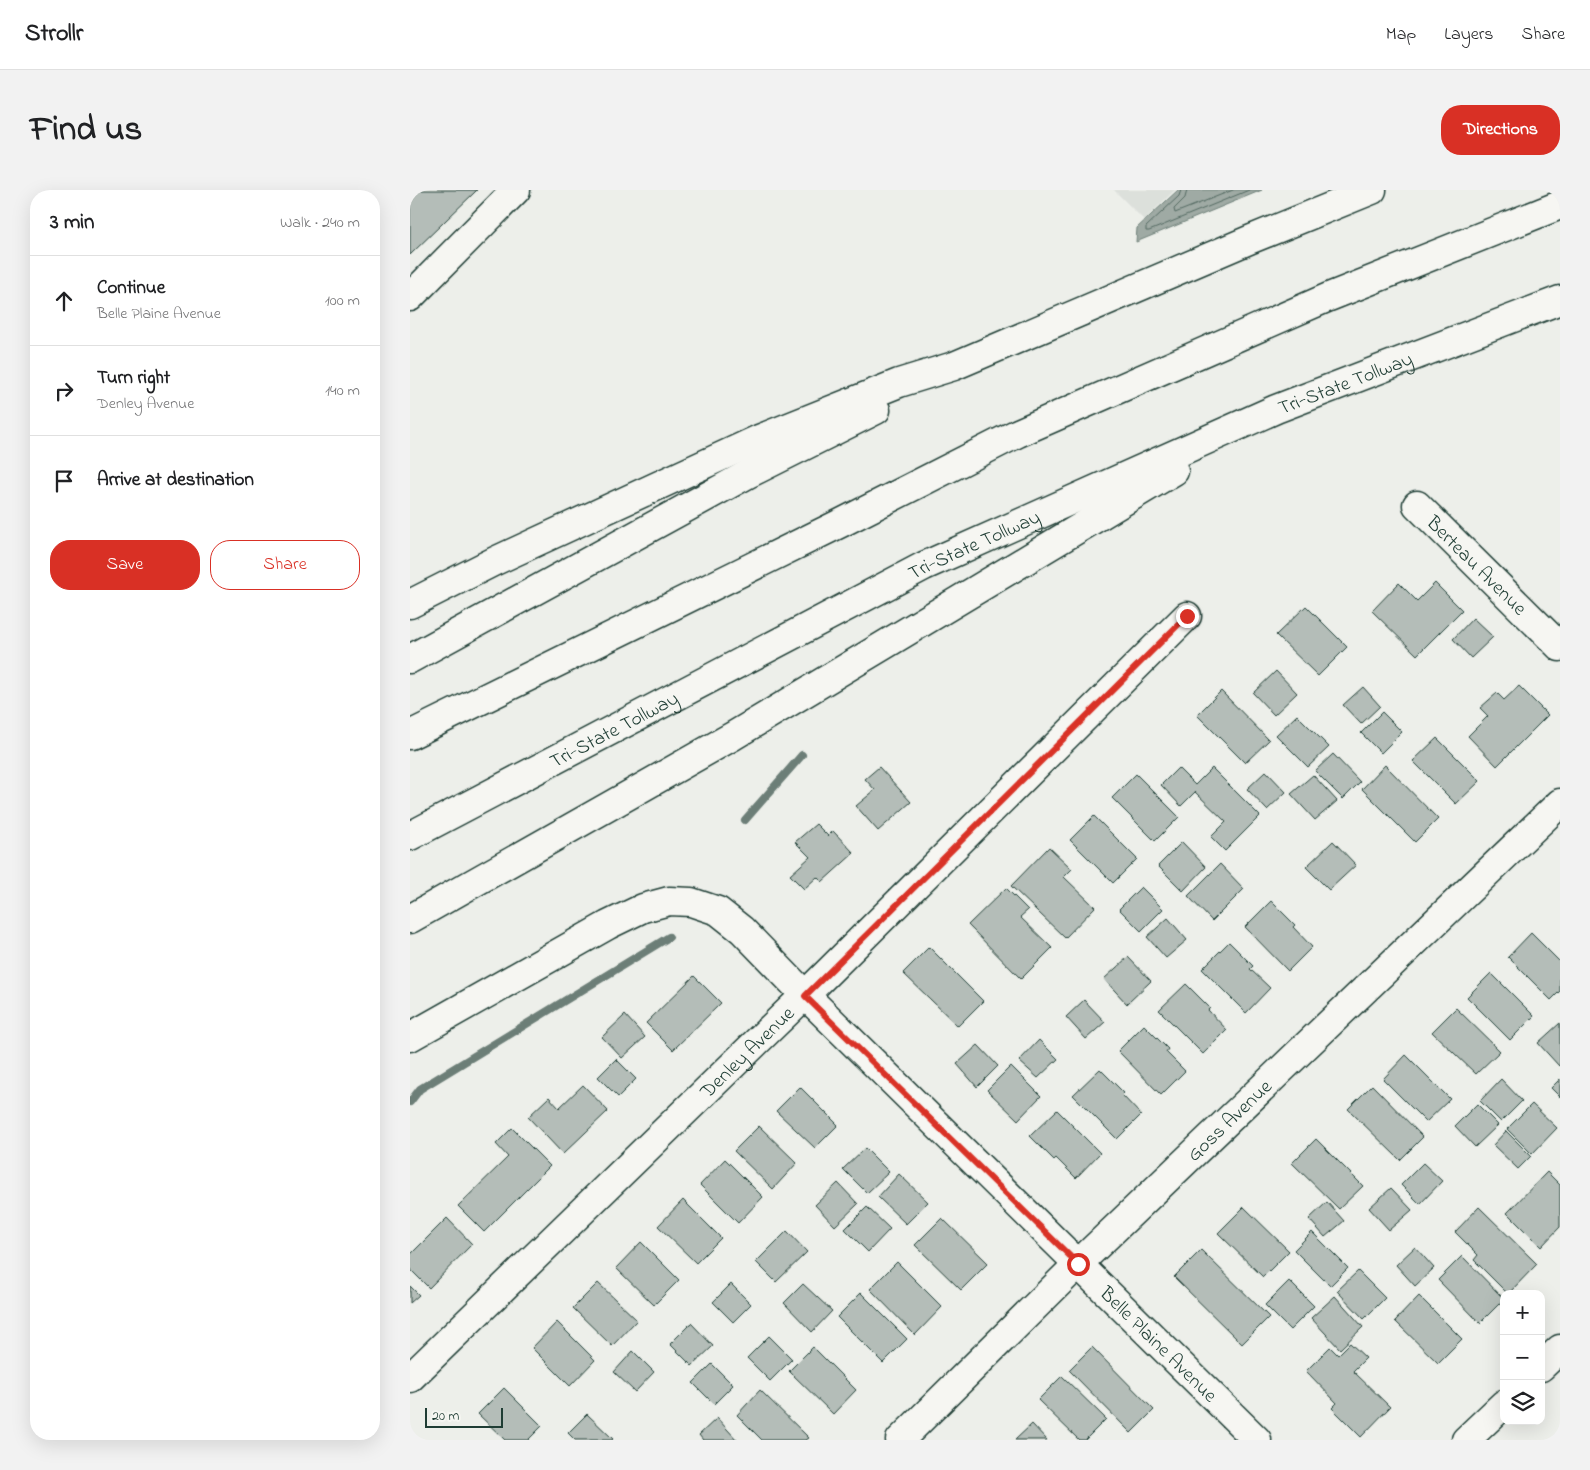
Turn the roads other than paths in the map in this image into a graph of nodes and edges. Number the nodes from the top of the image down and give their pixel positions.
1 (516, 190) edge
2 (1372, 190) edge
3 (1560, 205) edge
4 (410, 297) edge
5 (1560, 300) edge
6 (954, 366) junction
7 (1276, 409) junction
8 (1416, 505) dead end
9 (410, 604) edge
10 (1187, 616) dead end
11 (1560, 646) edge
12 (410, 660) edge
13 (410, 735) edge
14 (1560, 803) edge
15 (410, 836) edge
16 (410, 919) edge
17 (805, 996) junction
18 (410, 1037) edge
19 (1078, 1264) junction
20 (1560, 1349) edge
21 (1545, 1363) edge
22 (410, 1378) edge
23 (1500, 1408) edge
24 (900, 1440) edge
25 (1257, 1440) edge
26 (1466, 1440) edge

1 - 4 main road
2 - 6 main road
3 - 13 main road
5 - 7 main road, Tri-State Tollway
6 - 9 main road
6 - 12 main road
7 - 15 main road, Tri-State Tollway
7 - 16 main road
8 - 11 main road, Berteau Avenue
10 - 17 main road, Denley Avenue
14 - 19 main road, Goss Avenue
17 - 18 main road, Belle Plaine Avenue
17 - 19 main road, Belle Plaine Avenue
17 - 22 main road, Denley Avenue
19 - 24 main road, Goss Avenue
19 - 25 main road, Belle Plaine Avenue
20 - 21 main road
23 - 26 main road

